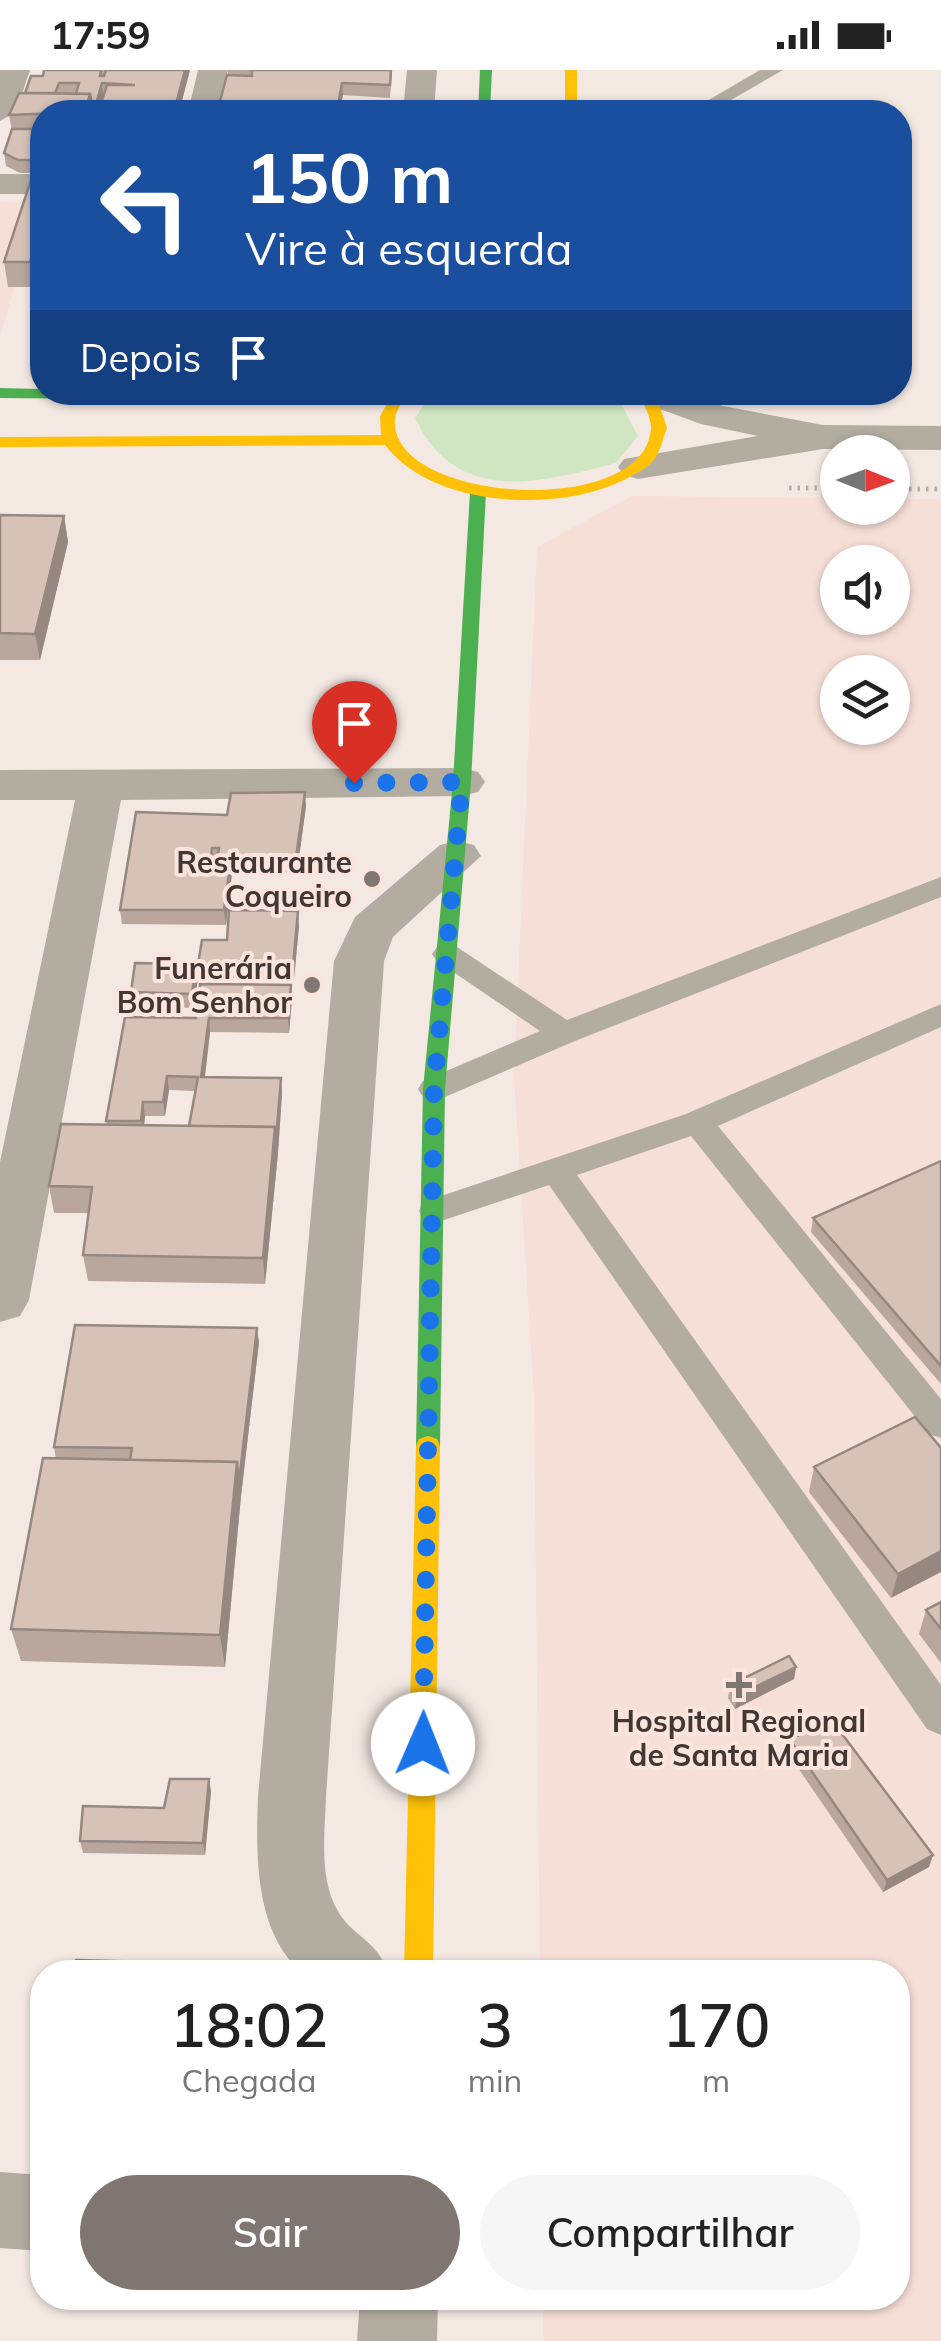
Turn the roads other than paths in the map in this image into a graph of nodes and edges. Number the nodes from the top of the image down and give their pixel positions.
1 (213, 70) edge
2 (422, 70) edge
3 (486, 70) edge
4 (571, 70) edge
5 (774, 70) edge
6 (207, 100) edge
7 (419, 100) edge
8 (485, 100) edge
9 (572, 100) edge
10 (719, 100) edge
11 (0, 184) edge
12 (30, 184) edge
13 (0, 393) edge
14 (30, 393) edge
15 (395, 405) edge
16 (654, 405) edge
17 (683, 405) edge
18 (820, 436) edge
19 (820, 438) edge
20 (910, 438) edge
21 (941, 438) edge
22 (390, 440) junction
23 (0, 442) edge
24 (638, 467) junction
25 (478, 492) junction
26 (462, 782) junction
27 (0, 785) edge
28 (101, 786) junction
29 (457, 856) junction
30 (941, 886) edge
31 (446, 954) junction
32 (941, 1015) edge
33 (564, 1032) junction
34 (434, 1089) junction
35 (697, 1122) junction
36 (558, 1173) junction
37 (9, 1205) edge
38 (436, 1212) junction
39 (0, 1300) edge
40 (941, 1424) edge
41 (941, 1717) edge
42 (339, 1960) edge
43 (418, 1960) edge
44 (0, 2210) edge
45 (30, 2212) edge
46 (399, 2310) edge
47 (398, 2341) edge

1 - 6 street
2 - 7 street
3 - 8 street
4 - 9 street
5 - 10 lane
11 - 12 street
13 - 14 street
15 - 22 street
16 - 24 street
17 - 18 street
19 - 24 street
20 - 21 street
22 - 23 street
22 - 25 street
24 - 25 street
25 - 26 street
26 - 28 street
26 - 29 street
27 - 28 street
28 - 37 street
29 - 31 street
29 - 42 street
30 - 33 lane
31 - 33 lane
31 - 34 street
32 - 35 lane
33 - 34 lane
34 - 38 street
35 - 36 lane
35 - 40 lane
36 - 38 lane
36 - 41 lane
37 - 39 street
38 - 43 street
44 - 45 street
46 - 47 street

